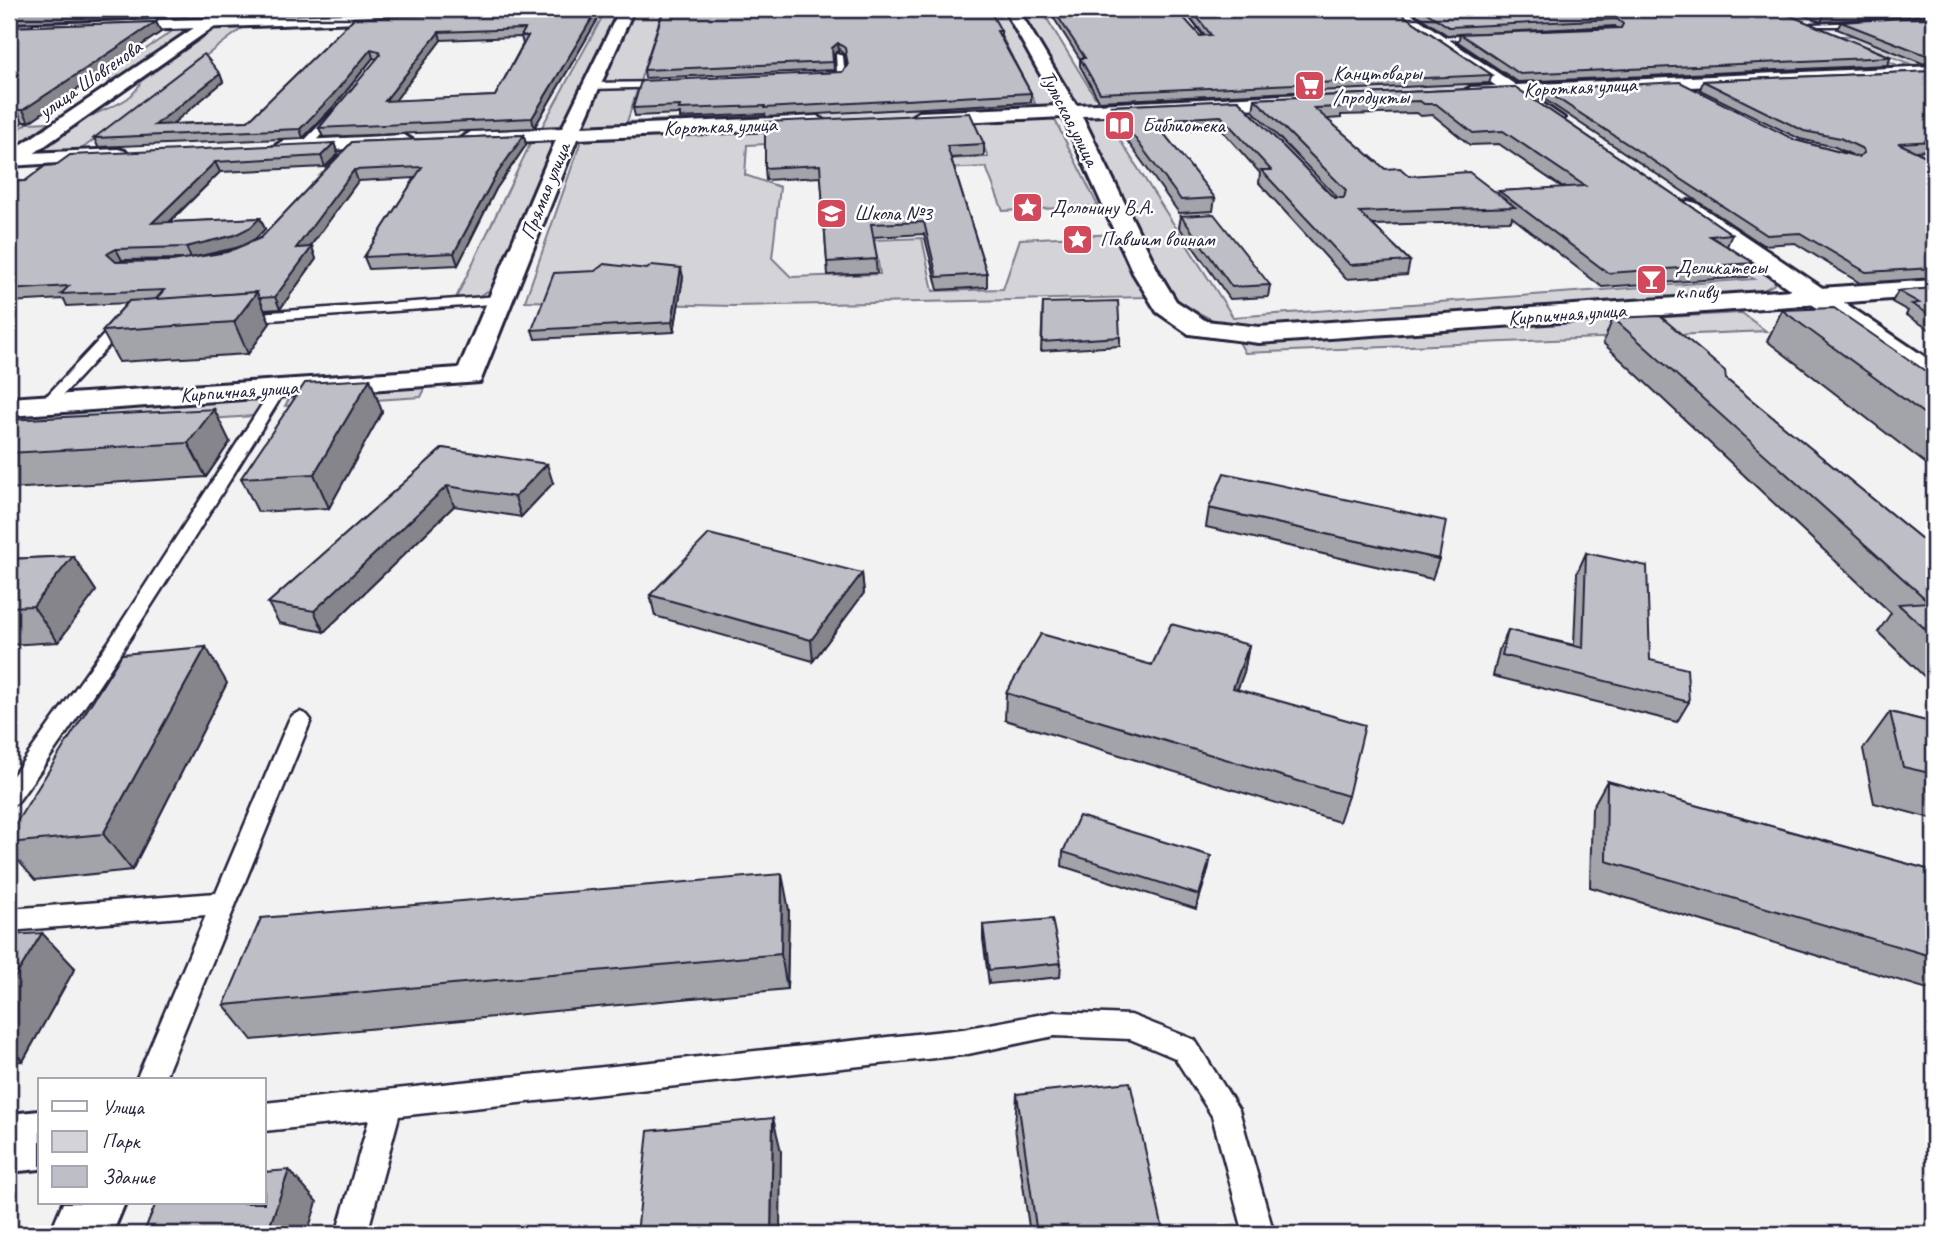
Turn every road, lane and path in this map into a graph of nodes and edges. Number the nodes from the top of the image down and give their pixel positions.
1 (232, 9) edge
2 (623, 9) edge
3 (642, 9) edge
4 (1011, 9) edge
5 (1177, 9) edge
6 (1394, 9) edge
7 (423, 16) edge
8 (1790, 18) edge
9 (211, 23) junction
10 (1876, 24) edge
11 (1811, 26) junction
12 (9, 30) edge
13 (1491, 36) edge
14 (1437, 38) junction
15 (1204, 40) edge
16 (1849, 41) edge
17 (839, 56) edge
18 (1886, 57) edge
19 (1931, 73) edge
20 (807, 78) edge
21 (1672, 82) junction
22 (676, 84) edge
23 (591, 86) junction
24 (1514, 90) junction
25 (1457, 93) edge
26 (1693, 93) edge
27 (1320, 100) edge
28 (346, 101) edge
29 (1070, 111) junction
30 (895, 119) edge
31 (839, 121) edge
32 (1575, 132) edge
33 (569, 133) junction
34 (450, 139) edge
35 (423, 140) edge
36 (355, 143) junction
37 (305, 146) junction
38 (265, 148) edge
39 (145, 153) edge
40 (10, 161) edge
41 (339, 161) edge
42 (1664, 192) edge
43 (1934, 288) edge
44 (1819, 297) junction
45 (500, 300) junction
46 (228, 319) edge
47 (146, 325) edge
48 (1199, 328) joint
49 (470, 376) joint
50 (1934, 376) edge
51 (279, 389) junction
52 (47, 404) junction
53 (9, 407) edge
54 (300, 720) dead end
55 (9, 797) edge
56 (224, 903) junction
57 (9, 920) edge
58 (151, 1078) edge
59 (388, 1104) junction
60 (266, 1117) edge
61 (38, 1140) edge
62 (9, 1143) edge
63 (95, 1204) edge
64 (81, 1234) edge
65 (352, 1234) edge
66 (1259, 1234) edge

1 - 9 street, улица Шовгенова
2 - 3 street
2 - 23 street, Прямая улица
4 - 29 street, Тульская улица
5 - 15 lane
6 - 14 street
7 - 9 street
8 - 11 street
9 - 12 street
9 - 40 street, улица Шовгенова
10 - 11 lane
11 - 16 street
13 - 14 lane
14 - 24 street
17 - 20 lane
18 - 19 street
19 - 21 street, Короткая улица
21 - 24 street, Короткая улица
21 - 26 lane
22 - 23 lane
23 - 33 street, Прямая улица
24 - 25 street, Короткая улица
24 - 32 street
27 - 29 street
28 - 37 lane
29 - 30 street
29 - 48 street, Тульская улица
31 - 33 street, Короткая улица
33 - 34 street, Короткая улица
33 - 45 street, Прямая улица
35 - 36 street
36 - 37 street
36 - 41 lane
37 - 38 street
39 - 40 street
42 - 44 street
43 - 44 street, Кирпичная улица
44 - 48 street, Кирпичная улица
44 - 50 street
45 - 46 lane
45 - 49 street, Прямая улица
47 - 52 lane
49 - 51 street, Кирпичная улица
51 - 52 street, Кирпичная улица
51 - 55 lane
52 - 53 street, Кирпичная улица
54 - 56 lane
56 - 57 lane
56 - 58 lane
59 - 60 lane
59 - 65 lane
59 - 66 lane
61 - 62 street
63 - 64 street

